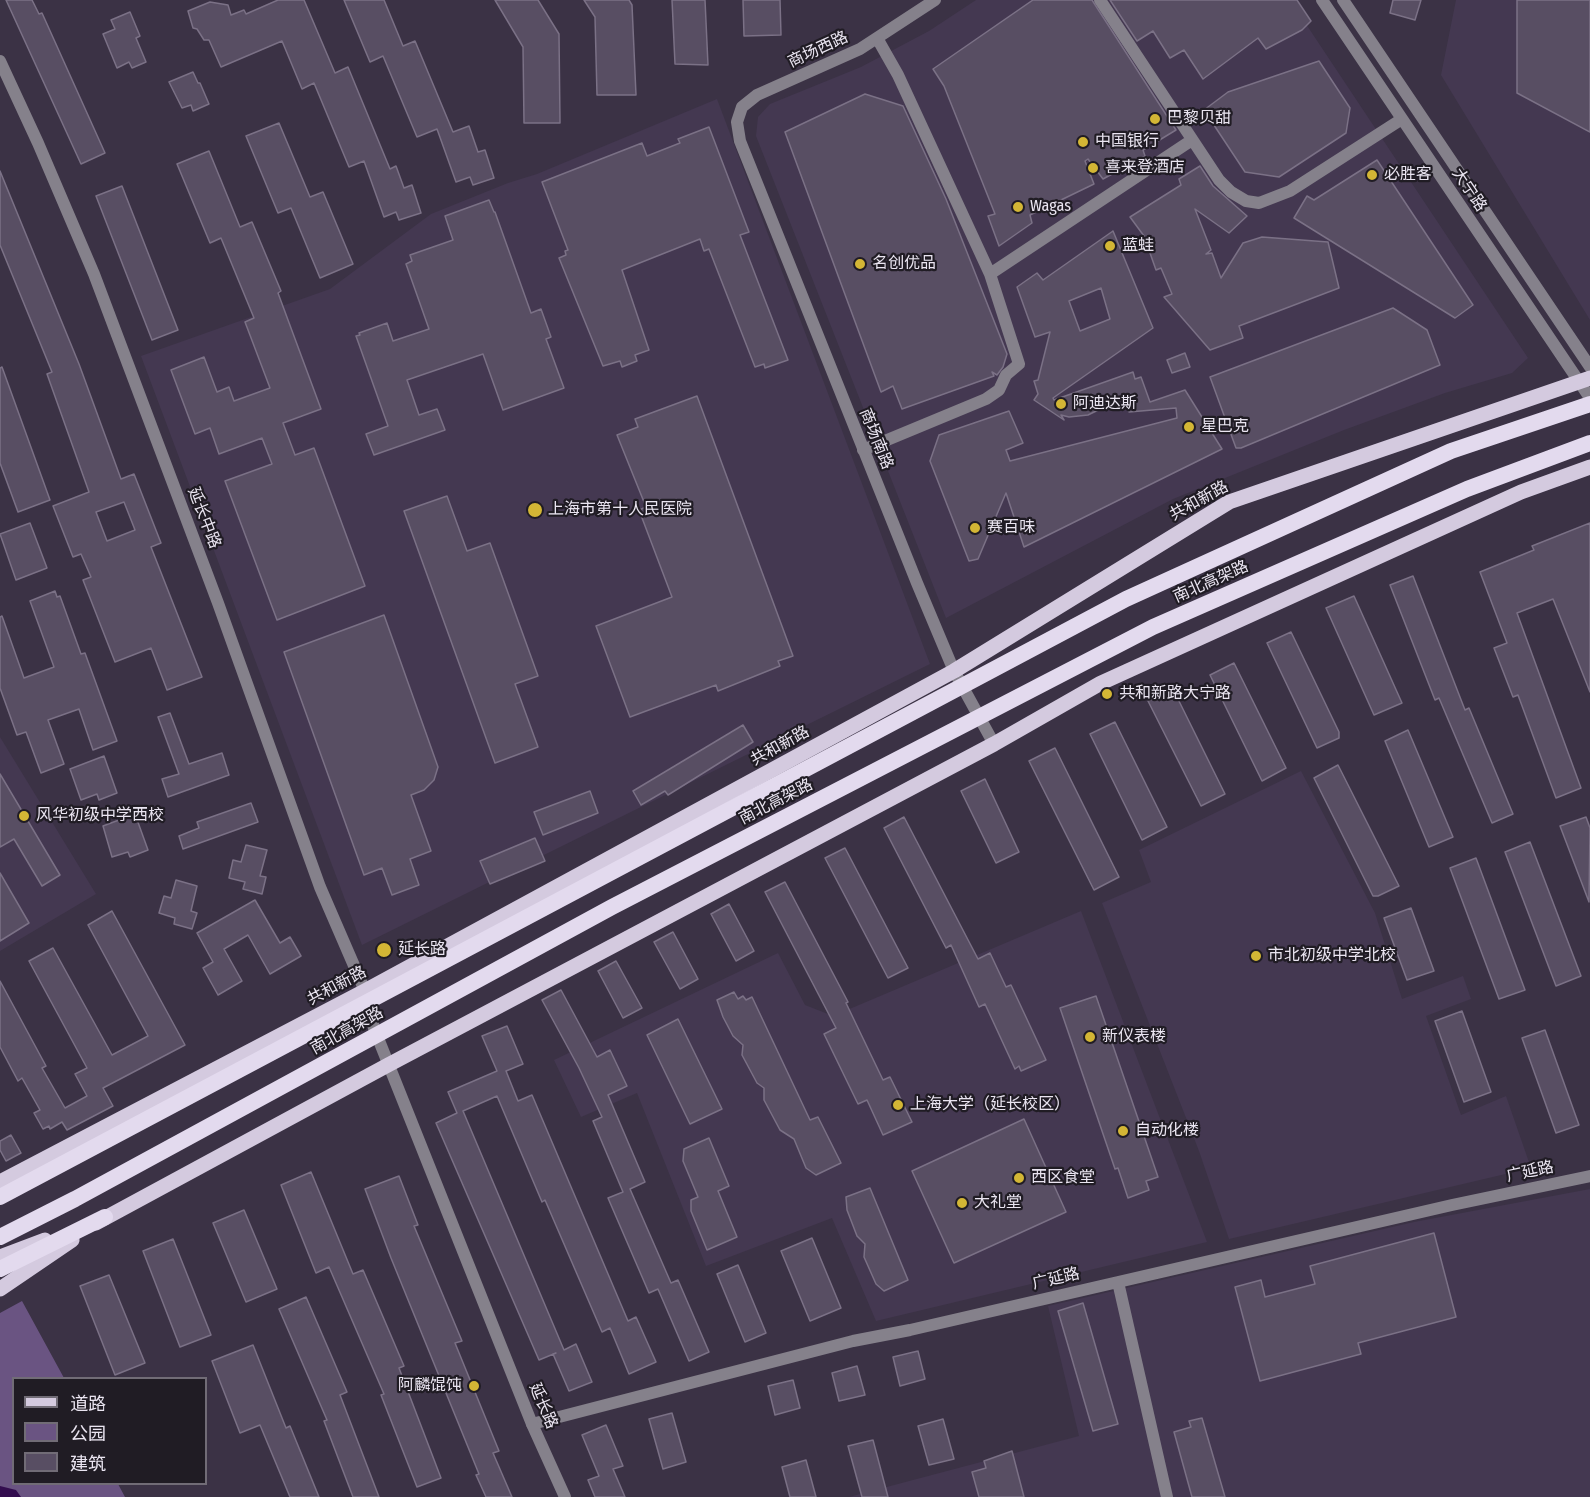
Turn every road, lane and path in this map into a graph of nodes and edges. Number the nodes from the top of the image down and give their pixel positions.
1 (934, 0) edge
2 (1100, 0) edge
3 (1322, 0) edge
4 (1343, 0) edge
5 (877, 38) junction
6 (0, 61) edge
7 (1402, 119) junction
8 (1192, 140) junction
9 (740, 141) joint
10 (990, 274) junction
11 (1590, 367) edge
12 (1584, 380) edge
13 (1590, 398) edge
14 (1590, 404) edge
15 (1590, 443) edge
16 (863, 450) junction
17 (1590, 467) edge
18 (954, 671) junction
19 (994, 744) junction
20 (365, 992) junction
21 (388, 1065) junction
22 (1590, 1176) edge
23 (0, 1182) edge
24 (0, 1197) edge
25 (105, 1217) junction
26 (0, 1237) edge
27 (0, 1257) edge
28 (0, 1269) edge
29 (1118, 1282) junction
30 (0, 1289) edge
31 (532, 1424) junction
32 (565, 1497) edge
33 (1167, 1497) edge

1 - 5 street, 商场西路
2 - 8 street
3 - 7 street, 大宁路
4 - 11 street, 大宁路
5 - 9 street, 商场西路
5 - 10 street
6 - 20 street, 延长中路
7 - 8 street
7 - 12 street, 大宁路
8 - 10 street
9 - 16 street, 商场南路
10 - 16 street
12 - 13 street, 大宁路
12 - 18 main road, 共和新路
14 - 24 highway, 南北高架路
15 - 26 highway, 南北高架路
16 - 18 street, 商场南路
17 - 19 main road
18 - 19 street, 商场南路
18 - 20 main road, 共和新路
19 - 21 main road
20 - 21 street, 延长路
20 - 23 main road, 共和新路
21 - 25 main road
21 - 31 street, 延长路
22 - 29 street, 广延路
25 - 27 main road
25 - 28 highway
25 - 30 main road
29 - 31 street, 广延路
29 - 33 street
31 - 32 street, 延长路

